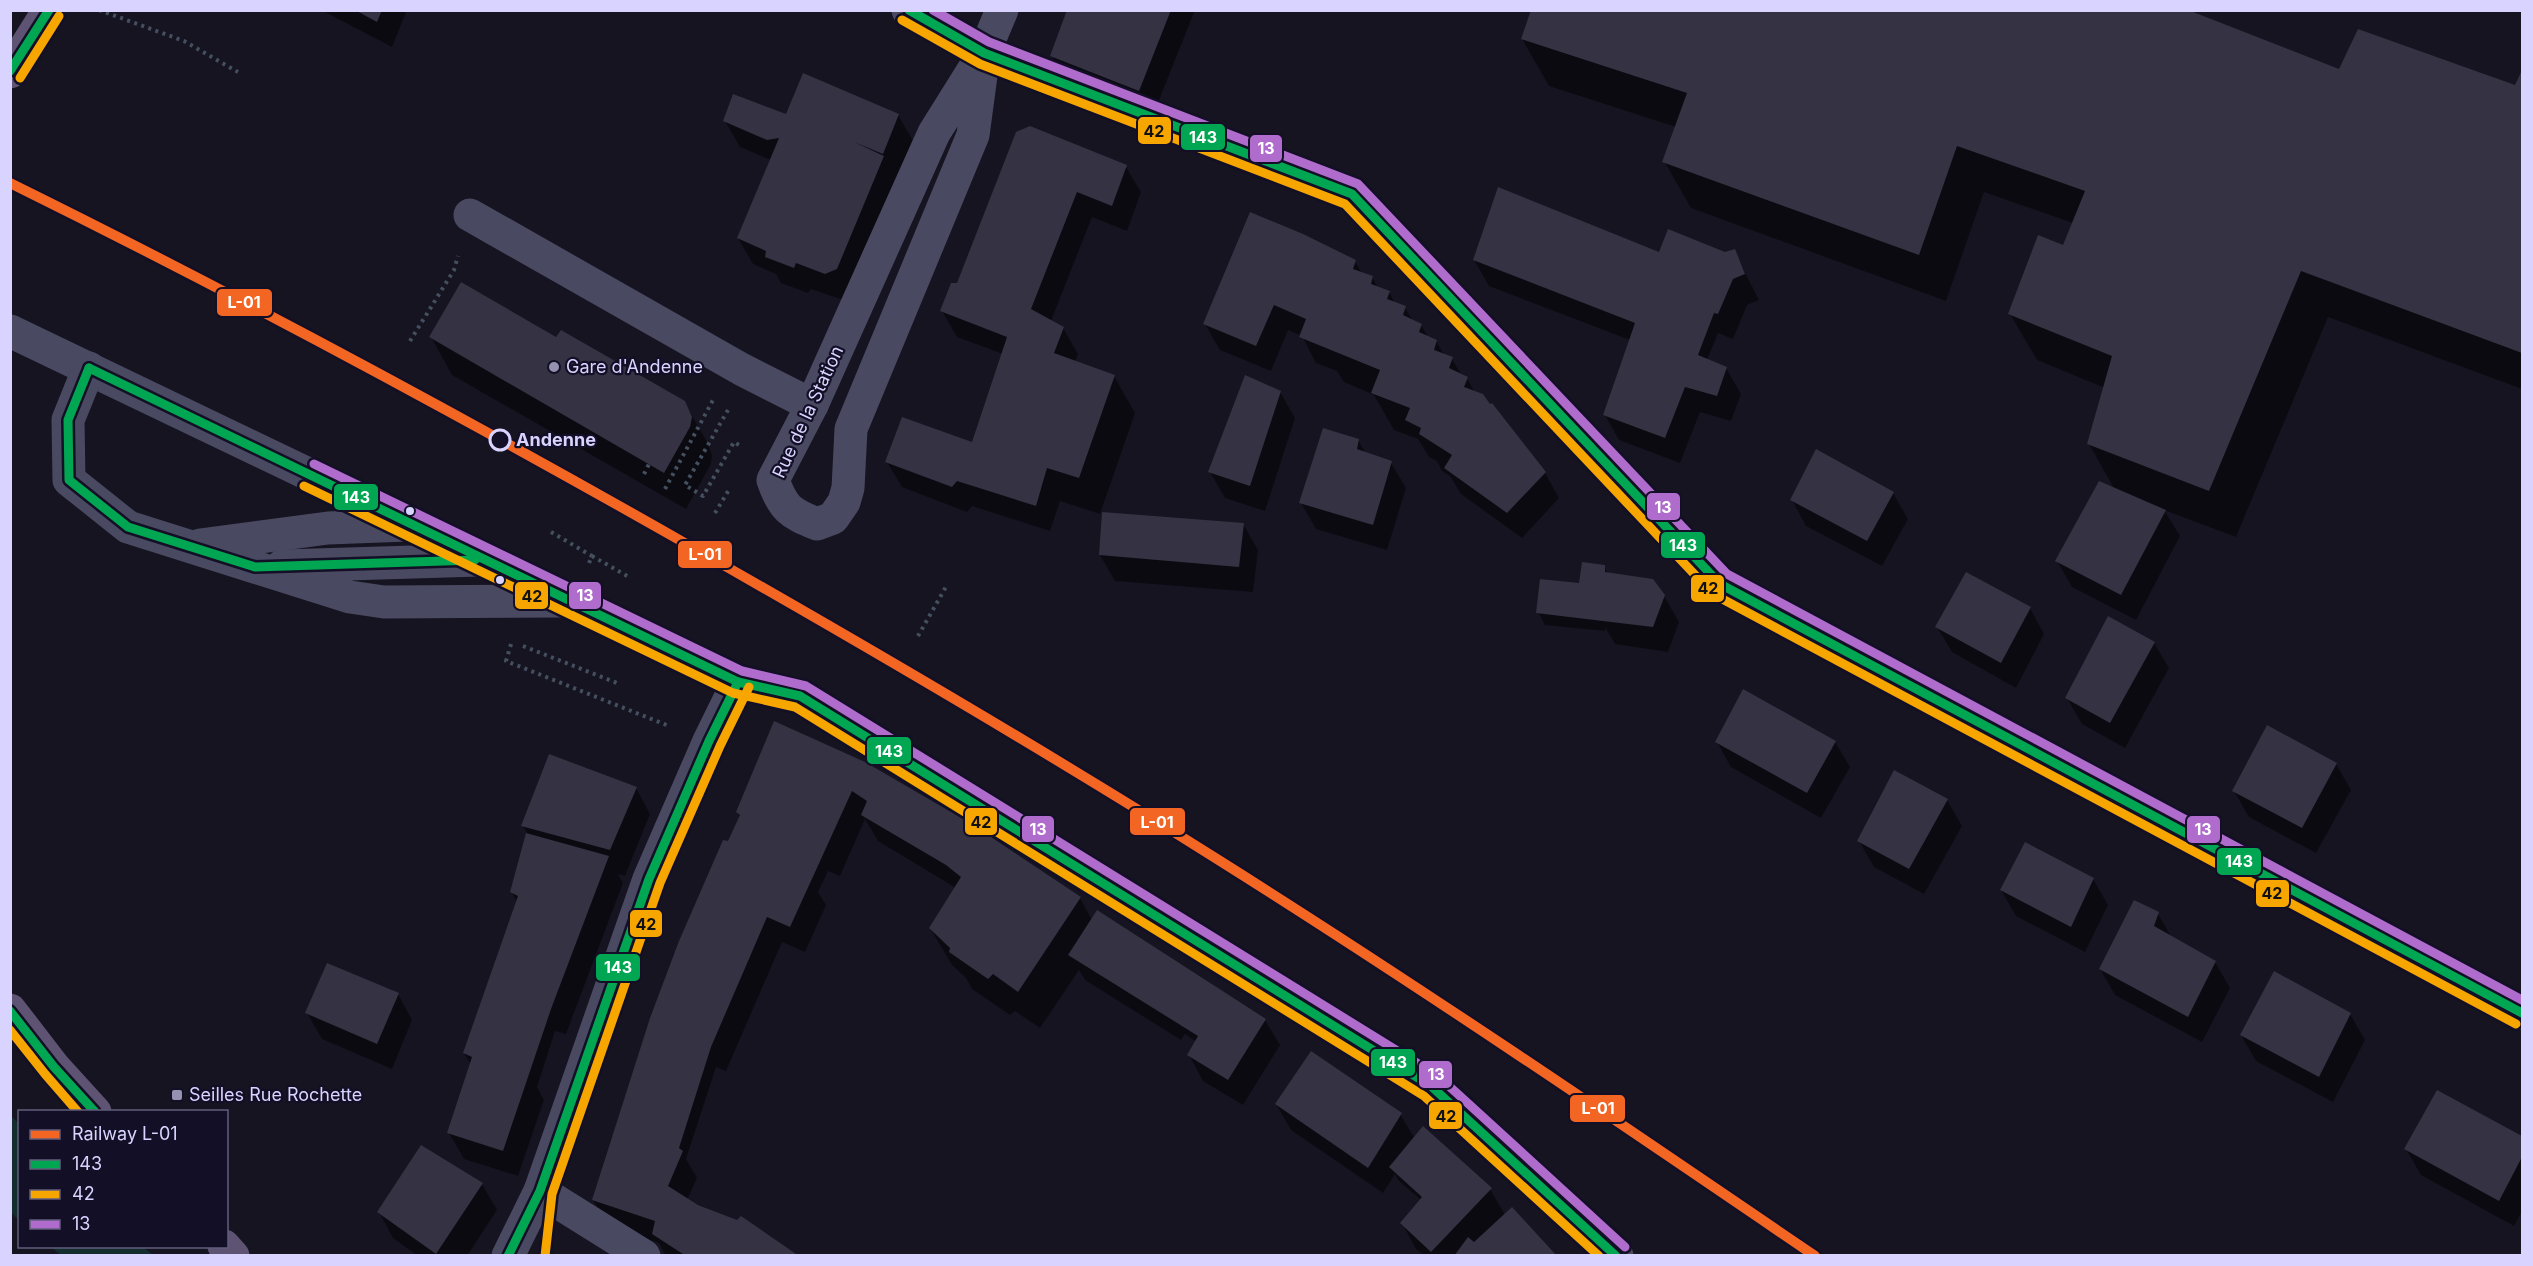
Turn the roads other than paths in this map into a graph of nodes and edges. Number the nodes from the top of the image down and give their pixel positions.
1 (49, 10) edge
2 (908, 10) edge
3 (1002, 10) edge
4 (984, 53) junction
5 (10, 72) edge
6 (470, 214) road end
7 (10, 331) edge
8 (89, 368) junction
9 (812, 405) junction
10 (413, 525) junction
11 (191, 547) junction
12 (487, 560) junction
13 (255, 567) junction
14 (570, 601) junction
15 (738, 682) junction
16 (10, 1010) edge
17 (2523, 1013) edge
18 (93, 1110) edge
19 (540, 1191) junction
20 (508, 1256) edge
21 (533, 1256) edge
22 (644, 1256) edge
23 (1617, 1256) edge

1 - 5 main road
2 - 4 street
3 - 4 street, Rue de la Station
4 - 9 street, Rue de la Station
4 - 9 street, Rue de la Station
4 - 17 street
6 - 9 street
7 - 8 street
8 - 10 street
8 - 11 street
10 - 11 street
10 - 12 street
11 - 13 street
12 - 13 street
12 - 14 street
13 - 14 street
14 - 15 street
15 - 19 street
15 - 23 street
16 - 18 main road
19 - 20 street
19 - 21 street
19 - 22 street

